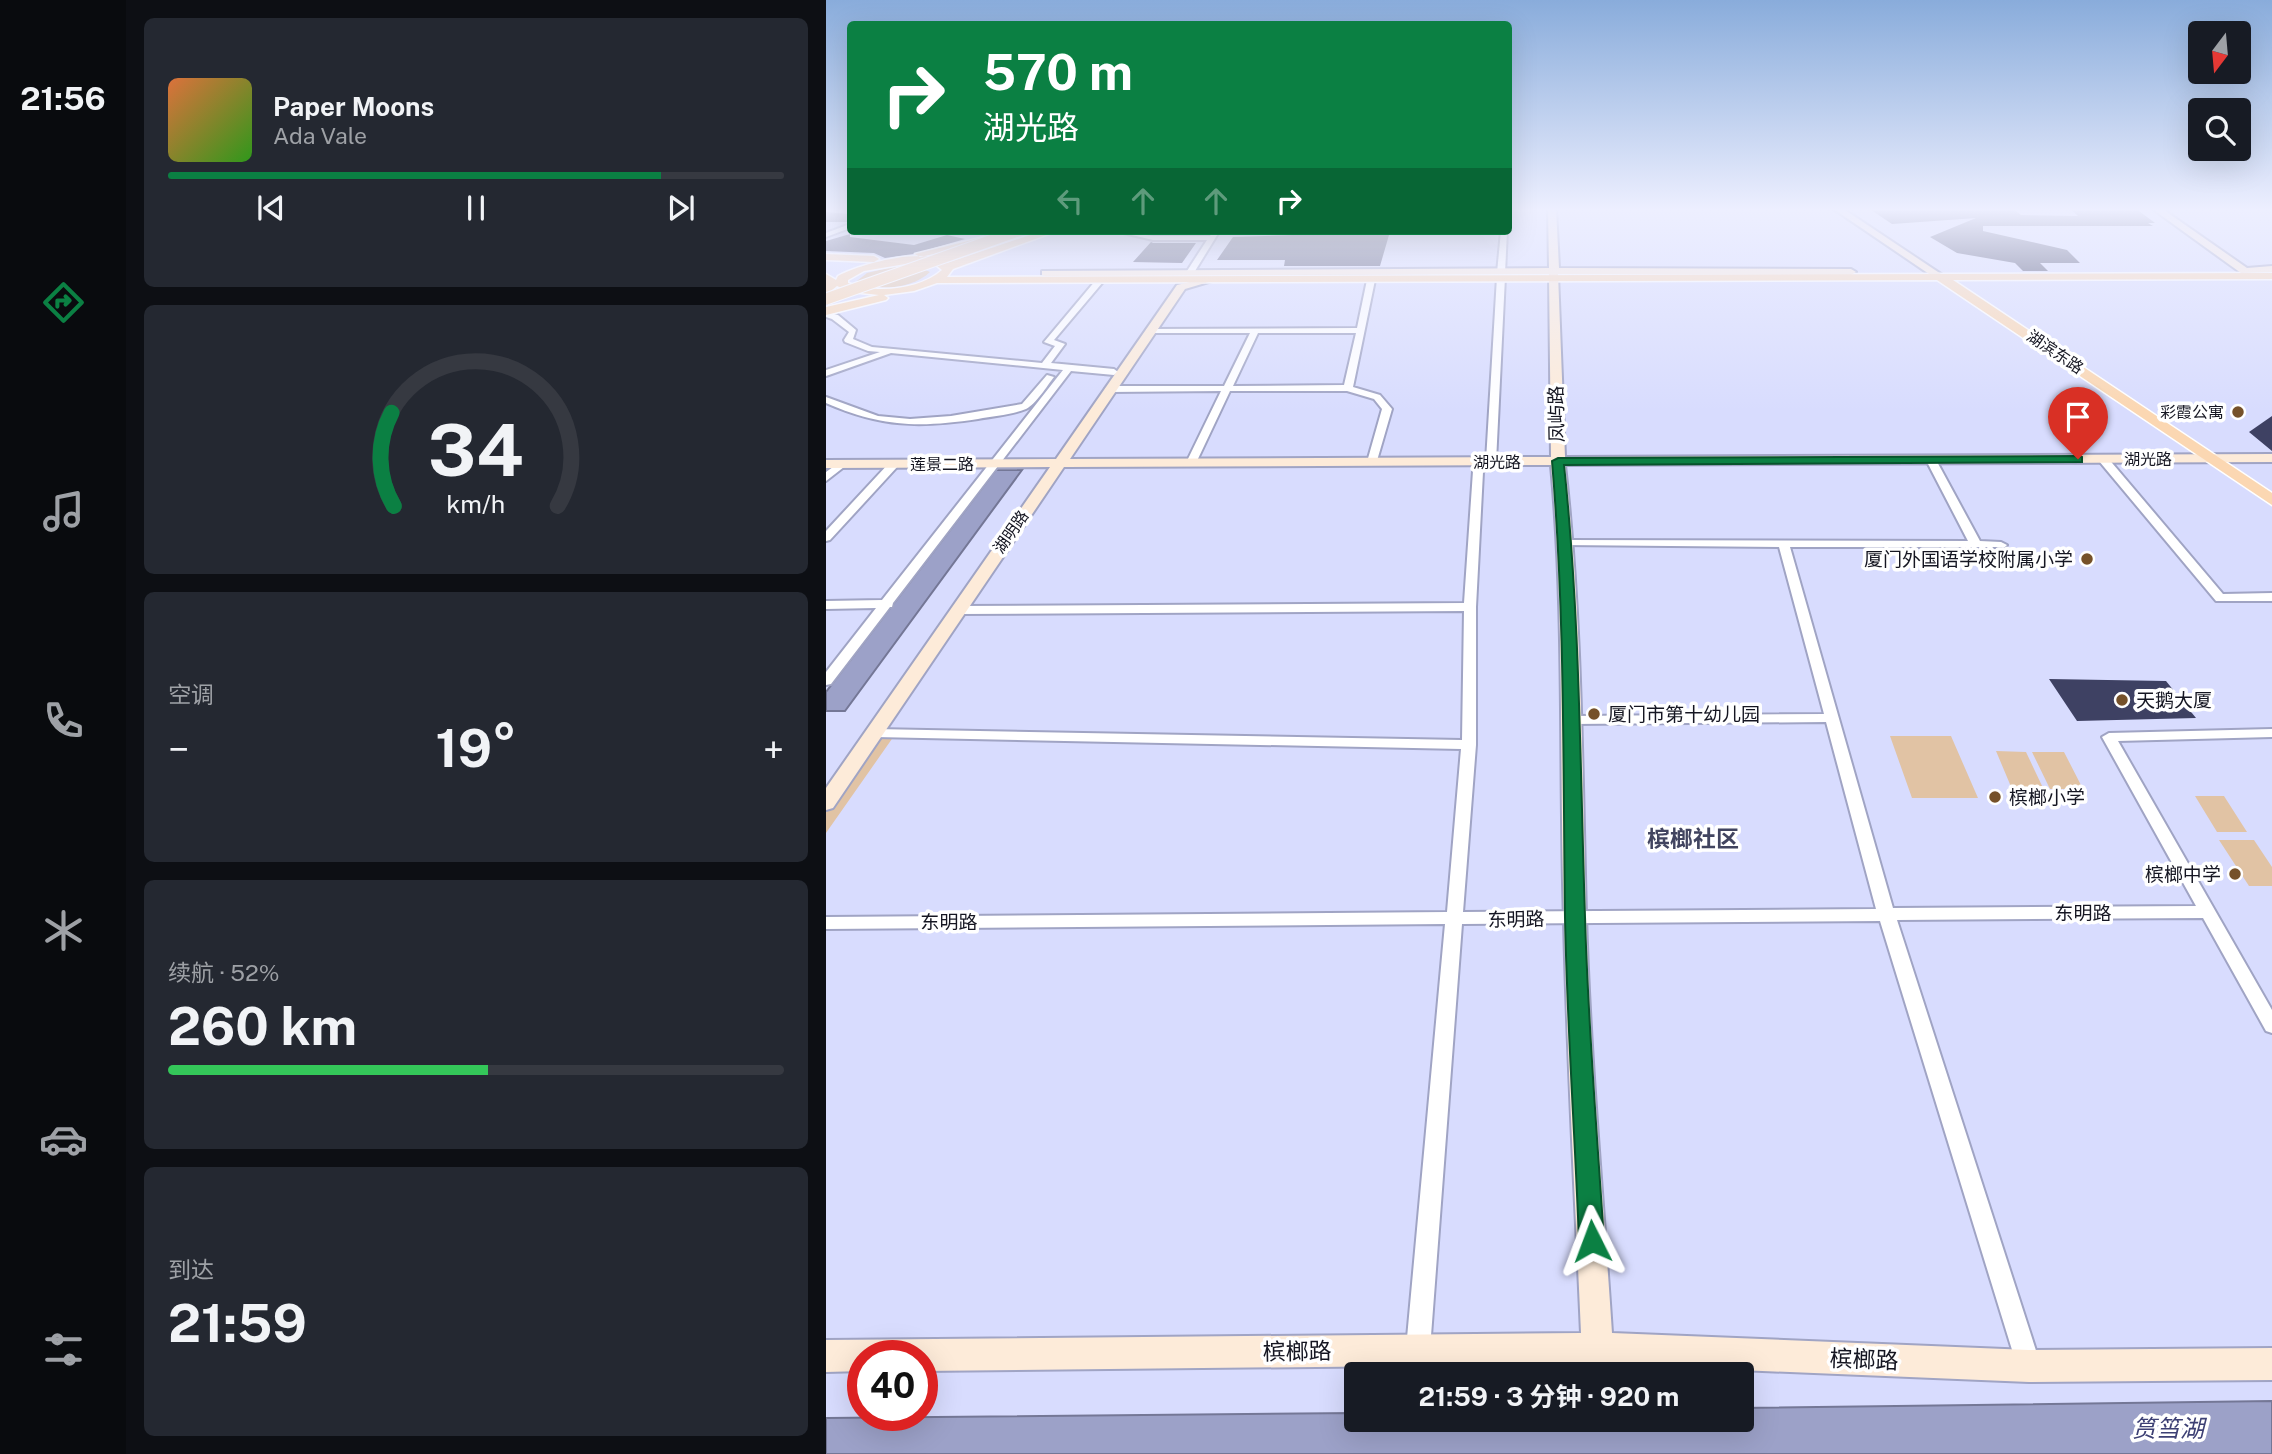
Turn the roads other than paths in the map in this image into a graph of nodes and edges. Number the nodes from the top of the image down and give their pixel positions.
1 (1501, 275) edge
2 (1553, 275) edge
3 (827, 276) edge
4 (828, 276) edge
5 (852, 276) edge
6 (888, 276) edge
7 (905, 276) edge
8 (941, 276) edge
9 (1390, 276) edge
10 (1479, 276) edge
11 (1830, 276) edge
12 (1883, 276) edge
13 (1945, 276) edge
14 (1945, 276) edge
15 (1999, 276) edge
16 (2004, 276) junction
17 (2022, 276) edge
18 (982, 279) junction
19 (937, 280) junction
20 (1018, 280) junction
21 (1371, 280) junction
22 (1209, 281) junction
23 (1099, 282) junction
24 (1160, 282) junction
25 (845, 283) junction
26 (881, 292) junction
27 (826, 295) edge
28 (826, 304) edge
29 (2004, 309) junction
30 (826, 312) edge
31 (1361, 330) junction
32 (1150, 331) junction
33 (1255, 331) junction
34 (891, 351) junction
35 (1044, 366) junction
36 (1063, 368) junction
37 (826, 373) edge
38 (1112, 380) junction
39 (1227, 388) junction
40 (1348, 388) junction
41 (826, 400) edge
42 (2272, 458) edge
43 (2103, 459) junction
44 (2211, 459) junction
45 (2231, 459) junction
46 (1931, 460) junction
47 (1558, 461) junction
48 (1372, 462) junction
49 (1491, 462) junction
50 (1191, 463) junction
51 (833, 464) edge
52 (894, 464) junction
53 (994, 464) junction
54 (1055, 464) junction
55 (826, 478) edge
56 (2272, 486) edge
57 (2272, 500) edge
58 (826, 538) edge
59 (1566, 543) junction
60 (1976, 545) junction
61 (2001, 545) dead end
62 (1784, 546) junction
63 (2272, 597) edge
64 (888, 604) junction
65 (826, 605) edge
66 (1470, 607) junction
67 (958, 610) junction
68 (826, 681) edge
69 (1830, 718) junction
70 (1573, 720) junction
71 (875, 733) junction
72 (2272, 733) edge
73 (1469, 744) junction
74 (826, 784) edge
75 (826, 803) edge
76 (2206, 912) junction
77 (1886, 913) junction
78 (1575, 918) junction
79 (1456, 919) junction
80 (826, 923) edge
81 (2272, 1026) edge
82 (1597, 1348) junction
83 (1418, 1349) junction
84 (826, 1356) edge
85 (2272, 1364) edge
86 (2029, 1366) junction

1 - 49 street
2 - 47 street, 凤屿路
3 - 27 main road
4 - 25 main road
5 - 25 main road
6 - 27 main road, bridge
7 - 28 main road, bridge
8 - 19 main road
9 - 18 main road
10 - 21 street
11 - 12 main road
13 - 29 main road, 湖滨东路
14 - 44 main road, 湖滨东路
15 - 16 main road
16 - 17 main road
16 - 29 main road
18 - 19 main road
18 - 20 street
19 - 26 main road
20 - 23 street
20 - 30 main road
21 - 22 street
21 - 31 street
22 - 24 street
22 - 32 street, 湖明路
23 - 24 street
23 - 35 street
24 - 38 street, 湖明路
25 - 26 main road
25 - 27 main road
26 - 30 main road
29 - 45 main road, 湖滨东路
30 - 34 street
31 - 33 street
31 - 40 street
32 - 33 street
32 - 38 street, 湖明路
33 - 39 street
34 - 35 street
34 - 37 street
35 - 36 street
36 - 38 street
36 - 41 street
36 - 53 street
38 - 39 street
38 - 54 street, 湖明路
39 - 40 street
39 - 50 street
40 - 48 street
42 - 45 street, 湖光路
43 - 44 street, 湖光路
43 - 46 street, 湖光路
43 - 63 street
44 - 45 street, 湖光路
44 - 57 main road, 湖滨东路
45 - 56 main road, 湖滨东路
46 - 47 street, 湖光路
46 - 60 street
47 - 49 street, 湖光路
47 - 59 street, 凤屿路
48 - 49 street, 湖光路
48 - 50 street, 湖光路
49 - 66 street
50 - 54 street, 湖光路
51 - 52 street, 莲景二路
51 - 55 street
52 - 53 street, 莲景二路
52 - 58 street
53 - 54 street, 莲景二路
53 - 64 street
54 - 67 street, 湖明路
54 - 74 street, 湖明路
59 - 62 street
59 - 70 street, 凤屿路
60 - 61 street
60 - 62 street
62 - 69 street
64 - 65 street
64 - 68 street
66 - 67 street
66 - 73 street
67 - 71 street, 湖明路
69 - 70 street
69 - 77 street
70 - 78 street, 凤屿路
71 - 73 street
71 - 75 street, 湖明路
72 - 76 street
73 - 79 street
76 - 77 street, 东明路
76 - 81 street
77 - 78 street, 东明路
77 - 86 street
78 - 79 street, 东明路
78 - 82 street, 凤屿路
79 - 80 street, 东明路
79 - 83 street
82 - 83 street, 槟榔路
82 - 86 street, 槟榔路
83 - 84 street, 槟榔路
85 - 86 street, 槟榔路

